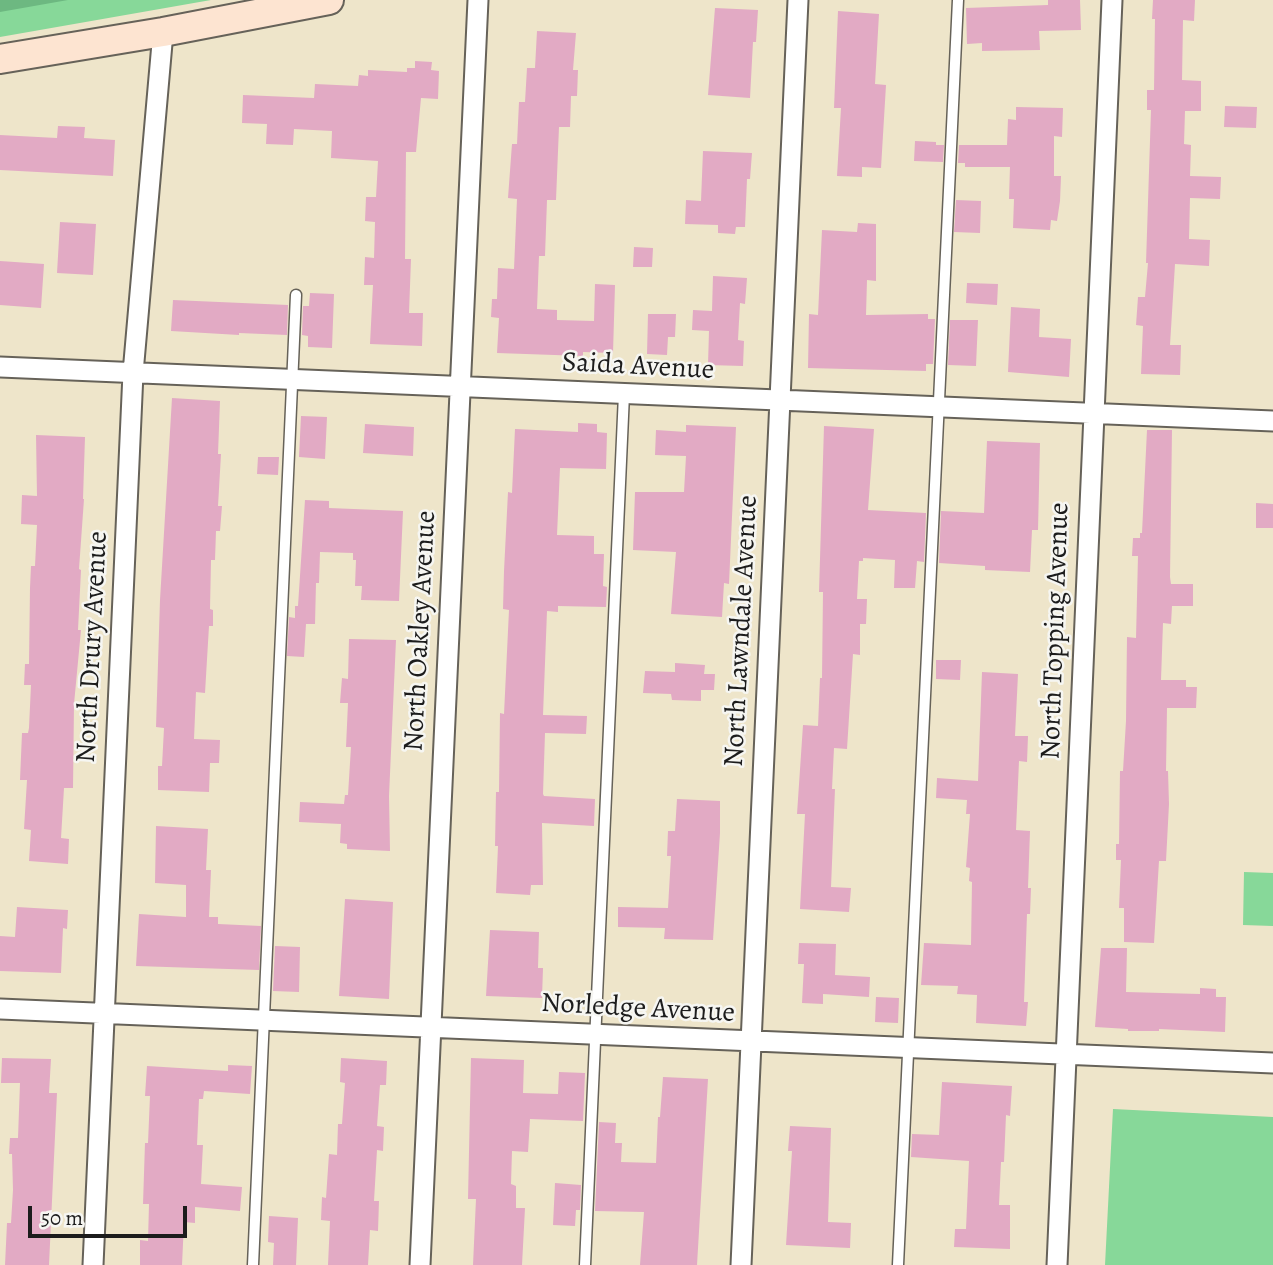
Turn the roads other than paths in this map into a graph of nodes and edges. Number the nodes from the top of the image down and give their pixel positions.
1 (329, 0) edge
2 (478, 0) edge
3 (798, 0) edge
4 (958, 0) edge
5 (1112, 0) edge
6 (163, 32) junction
7 (0, 59) edge
8 (296, 295) dead end
9 (0, 367) edge
10 (133, 373) junction
11 (294, 380) junction
12 (460, 387) junction
13 (624, 394) junction
14 (780, 401) junction
15 (938, 407) junction
16 (1093, 414) junction
17 (1273, 421) edge
18 (0, 1009) edge
19 (105, 1014) junction
20 (263, 1021) junction
21 (431, 1027) junction
22 (596, 1035) junction
23 (752, 1042) junction
24 (908, 1048) junction
25 (1066, 1054) junction
26 (1273, 1063) edge
27 (93, 1265) edge
28 (253, 1265) edge
29 (420, 1265) edge
30 (585, 1265) edge
31 (741, 1265) edge
32 (898, 1265) edge
33 (1057, 1265) edge

1 - 6 street
2 - 12 street, North Oakley Avenue
3 - 14 street, North Lawndale Avenue
4 - 15 lane
5 - 16 street, North Topping Avenue
6 - 7 street
6 - 10 street, North Drury Avenue
8 - 11 lane
9 - 10 street, Saida Avenue
10 - 11 street, Saida Avenue
10 - 19 street, North Drury Avenue
11 - 12 street, Saida Avenue
11 - 20 lane
12 - 13 street, Saida Avenue
12 - 21 street, North Oakley Avenue
13 - 14 street, Saida Avenue
13 - 22 lane
14 - 15 street, Saida Avenue
14 - 23 street, North Lawndale Avenue
15 - 16 street, Saida Avenue
15 - 24 lane
16 - 17 street, Saida Avenue
16 - 25 street, North Topping Avenue
18 - 19 street, Norledge Avenue
19 - 20 street, Norledge Avenue
19 - 27 street, North Drury Avenue
20 - 21 street, Norledge Avenue
20 - 28 lane
21 - 22 street, Norledge Avenue
21 - 29 street, North Oakley Avenue
22 - 23 street, Norledge Avenue
22 - 30 lane
23 - 24 street, Norledge Avenue
23 - 31 street, North Lawndale Avenue
24 - 25 street, Norledge Avenue
24 - 32 lane
25 - 26 street, Norledge Avenue
25 - 33 street, North Topping Avenue

